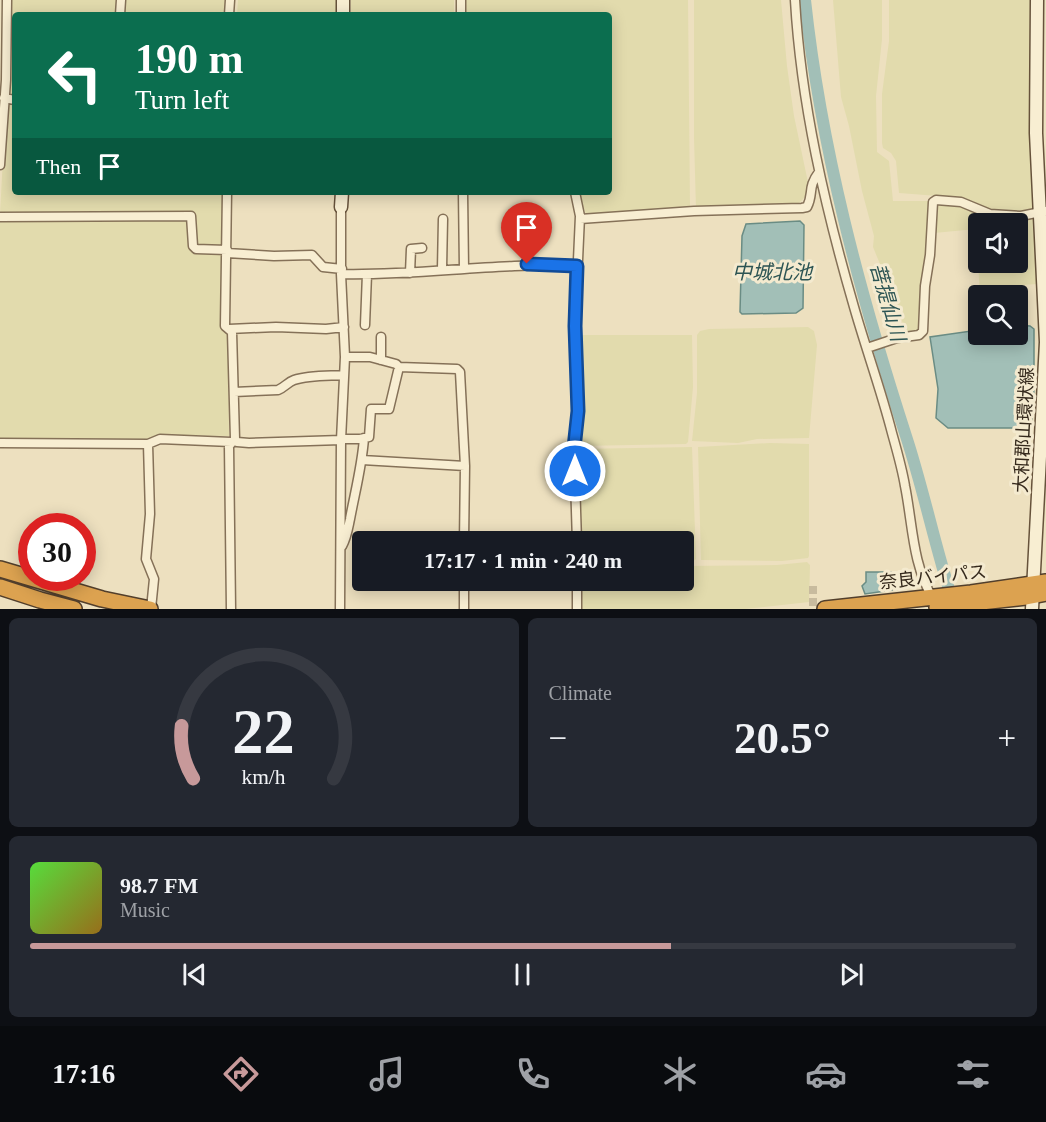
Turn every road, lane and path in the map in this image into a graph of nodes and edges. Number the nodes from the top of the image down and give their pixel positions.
1 (7, 0) edge
2 (795, 0) edge
3 (1037, 0) edge
4 (4, 98) junction
5 (12, 99) edge
6 (0, 165) edge
7 (819, 172) junction
8 (227, 195) edge
9 (342, 195) edge
10 (463, 195) edge
11 (575, 195) edge
12 (341, 207) joint
13 (1042, 211) edge
14 (0, 217) edge
15 (442, 219) dead end
16 (580, 219) junction
17 (422, 248) dead end
18 (227, 251) junction
19 (577, 266) junction
20 (464, 268) junction
21 (442, 269) junction
22 (341, 272) junction
23 (410, 273) junction
24 (367, 274) junction
25 (365, 325) dead end
26 (344, 327) junction
27 (229, 329) junction
28 (381, 337) dead end
29 (868, 347) junction
30 (345, 357) junction
31 (381, 360) junction
32 (399, 367) junction
33 (344, 375) junction
34 (234, 392) junction
35 (364, 438) junction
36 (341, 440) junction
37 (233, 441) junction
38 (0, 442) edge
39 (148, 444) junction
40 (362, 460) junction
41 (465, 466) junction
42 (465, 531) edge
43 (577, 531) edge
44 (340, 549) junction
45 (0, 569) edge
46 (18, 575) edge
47 (0, 587) edge
48 (63, 591) edge
49 (74, 591) edge
50 (464, 591) edge
51 (577, 591) edge
52 (1038, 593) edge
53 (40, 600) junction
54 (938, 603) edge
55 (54, 609) edge
56 (74, 609) edge
57 (105, 609) edge
58 (151, 609) edge
59 (231, 609) edge
60 (340, 609) edge
61 (464, 609) edge
62 (577, 609) edge
63 (825, 609) edge
64 (916, 609) edge

1 - 4 street
2 - 7 street
3 - 13 main road, 大和郡山環状線
4 - 5 street
4 - 6 street
7 - 16 street
7 - 29 street
8 - 18 street
9 - 12 main road
10 - 20 street
11 - 16 street
12 - 22 street
13 - 29 street
13 - 52 main road, 大和郡山環状線
14 - 18 street
15 - 21 street
16 - 19 street
17 - 23 street
18 - 22 street
18 - 27 street
19 - 20 street
19 - 43 street
20 - 21 street
21 - 23 street
22 - 24 street
22 - 26 street
23 - 24 street
24 - 25 street
26 - 27 street
26 - 30 street
27 - 34 street
28 - 31 street
29 - 54 street
30 - 31 street
30 - 33 street
31 - 32 street
32 - 35 street
32 - 41 street
33 - 34 street
33 - 36 street
34 - 37 street
35 - 36 street
35 - 40 street
36 - 37 street
36 - 44 street
37 - 39 street
37 - 59 street
38 - 39 street
39 - 58 street
40 - 41 street
40 - 44 street
41 - 42 street
44 - 60 street
45 - 46 highway
47 - 53 highway
48 - 57 main road
49 - 58 highway
50 - 61 street
51 - 62 street
52 - 54 highway, 奈良バイパス
53 - 55 main road
53 - 56 highway
54 - 63 highway, 奈良バイパス
54 - 64 highway, 奈良バイパス

